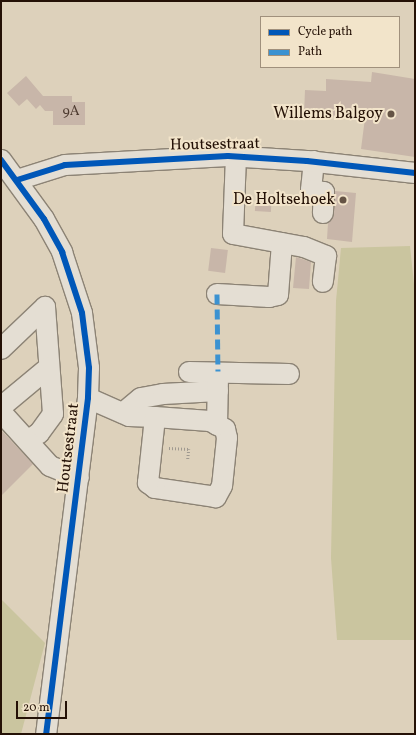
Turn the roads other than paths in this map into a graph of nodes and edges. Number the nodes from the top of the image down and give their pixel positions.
1 (236, 156) junction
2 (1, 160) edge
3 (314, 162) junction
4 (415, 173) edge
5 (17, 180) junction
6 (323, 213) dead end
7 (282, 243) junction
8 (323, 282) dead end
9 (217, 294) dead end
10 (1, 349) edge
11 (49, 367) junction
12 (218, 371) junction
13 (189, 372) dead end
14 (289, 374) dead end
15 (218, 391) junction
16 (88, 398) junction
17 (1, 407) edge
18 (1, 412) edge
19 (123, 413) junction
20 (155, 417) junction
21 (217, 425) junction
22 (27, 441) junction
23 (78, 478) junction
24 (46, 734) edge

1 - 3 street, Houtsestraat
1 - 5 street, Houtsestraat
1 - 7 street
2 - 5 street, Houtsestraat
3 - 4 street, Houtsestraat
3 - 6 street
5 - 16 street, Houtsestraat
7 - 8 street
7 - 9 street
10 - 11 street
11 - 17 street
11 - 22 street
12 - 13 street
12 - 14 street
12 - 15 street
15 - 19 street
15 - 21 street
16 - 19 street
16 - 23 street, Houtsestraat
18 - 22 street
19 - 20 street
20 - 21 street
20 - 21 street
22 - 23 street
23 - 24 street, Houtsestraat

